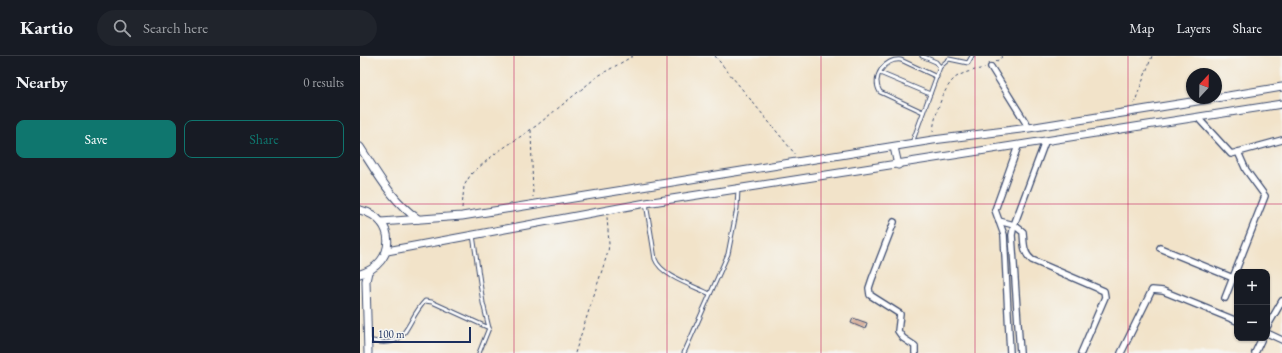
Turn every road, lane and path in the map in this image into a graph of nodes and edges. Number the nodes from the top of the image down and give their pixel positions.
1 (634, 56) edge
2 (714, 56) edge
3 (922, 56) edge
4 (972, 56) edge
5 (1003, 56) edge
6 (1152, 56) edge
7 (940, 67) junction
8 (991, 67) junction
9 (880, 73) junction
10 (937, 77) junction
11 (1282, 87) edge
12 (930, 94) junction
13 (1222, 97) edge
14 (1186, 103) edge
15 (1282, 104) edge
16 (924, 112) junction
17 (1132, 112) junction
18 (1198, 118) junction
19 (1029, 128) junction
20 (530, 130) junction
21 (933, 140) junction
22 (1282, 140) edge
23 (1045, 142) junction
24 (912, 144) junction
25 (1018, 146) junction
26 (360, 147) edge
27 (894, 147) junction
28 (1238, 152) junction
29 (801, 162) junction
30 (898, 165) junction
31 (738, 189) junction
32 (646, 203) junction
33 (534, 205) junction
34 (360, 210) edge
35 (606, 211) junction
36 (462, 216) junction
37 (418, 219) junction
38 (999, 221) junction
39 (381, 222) junction
40 (894, 222) dead end
41 (1014, 225) junction
42 (474, 235) junction
43 (1160, 248) dead end
44 (387, 251) junction
45 (368, 272) junction
46 (360, 274) edge
47 (1232, 278) junction
48 (710, 294) junction
49 (1225, 298) dead end
50 (1282, 301) edge
51 (1234, 320) edge
52 (1270, 322) edge
53 (488, 328) junction
54 (1270, 334) edge
55 (368, 340) junction
56 (1282, 340) edge
57 (1261, 341) edge
58 (368, 353) edge
59 (480, 353) edge
60 (575, 353) edge
61 (684, 353) edge
62 (915, 353) edge
63 (1010, 353) edge
64 (1020, 353) edge
65 (1081, 353) edge
66 (1121, 353) edge
67 (1255, 353) edge

1 - 20 path
2 - 29 path
3 - 7 lane
4 - 7 lane
5 - 8 path
6 - 17 path
7 - 10 lane
8 - 19 street
8 - 21 path
9 - 10 lane
9 - 12 lane
9 - 16 lane
10 - 12 lane
11 - 13 street
12 - 16 lane
14 - 17 street
15 - 18 street
16 - 24 lane
17 - 19 street
18 - 23 street
18 - 28 street
19 - 21 street
20 - 33 path
20 - 36 path
21 - 24 street
22 - 28 street
23 - 25 street
23 - 41 street
24 - 27 street
25 - 30 street
25 - 38 street
26 - 37 street
27 - 29 street
27 - 30 street
28 - 47 street
29 - 33 street
30 - 31 street
31 - 32 street
31 - 48 lane
32 - 35 street
32 - 48 lane
33 - 36 street
34 - 39 street
35 - 42 street
35 - 60 path
36 - 37 street
37 - 39 street
38 - 41 street
38 - 63 street
39 - 44 street
40 - 62 street
41 - 64 street
41 - 65 street
42 - 44 street
42 - 53 lane
43 - 47 street
44 - 45 street
45 - 46 street
45 - 55 street
47 - 49 street
48 - 61 lane
50 - 52 street
51 - 66 street
53 - 55 lane
53 - 59 lane
54 - 56 street
55 - 58 street
57 - 67 street

